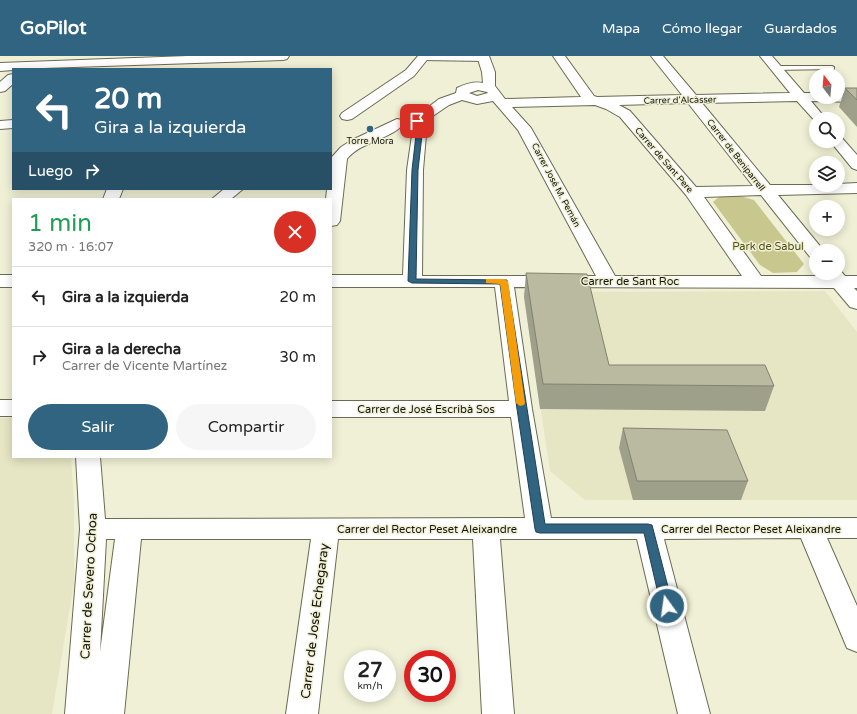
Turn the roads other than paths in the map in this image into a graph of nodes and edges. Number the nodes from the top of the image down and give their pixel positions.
1 (39, 56) edge
2 (283, 56) edge
3 (289, 56) edge
4 (560, 56) edge
5 (657, 56) edge
6 (766, 56) edge
7 (424, 57) edge
8 (484, 57) edge
9 (167, 62) edge
10 (0, 67) edge
11 (26, 68) edge
12 (288, 68) edge
13 (775, 68) junction
14 (809, 68) edge
15 (12, 79) edge
16 (2, 91) edge
17 (495, 95) junction
18 (800, 97) junction
19 (857, 98) edge
20 (692, 100) junction
21 (599, 102) junction
22 (813, 112) edge
23 (332, 116) edge
24 (347, 116) junction
25 (417, 121) junction
26 (397, 123) junction
27 (12, 124) edge
28 (0, 125) edge
29 (843, 148) edge
30 (857, 165) edge
31 (857, 188) edge
32 (234, 190) edge
33 (764, 190) junction
34 (692, 192) junction
35 (222, 198) edge
36 (332, 213) edge
37 (809, 245) edge
38 (809, 280) edge
39 (844, 280) edge
40 (0, 281) edge
41 (12, 281) edge
42 (332, 281) edge
43 (412, 281) junction
44 (504, 281) junction
45 (608, 281) junction
46 (755, 281) junction
47 (857, 303) edge
48 (0, 408) edge
49 (12, 408) edge
50 (332, 409) edge
51 (521, 409) junction
52 (88, 458) edge
53 (648, 528) junction
54 (810, 528) junction
55 (857, 528) edge
56 (93, 529) junction
57 (129, 529) junction
58 (326, 529) junction
59 (486, 529) junction
60 (540, 529) junction
61 (857, 639) edge
62 (81, 714) edge
63 (108, 714) edge
64 (302, 714) edge
65 (498, 714) edge
66 (694, 714) edge

1 - 11 street
2 - 9 street
3 - 12 street
4 - 21 street, Carrer de Sant Pere
5 - 20 street, Carrer de Beniparrell
6 - 13 street
7 - 8 street
7 - 24 street
8 - 17 street
9 - 11 street
10 - 11 street
13 - 14 lane
13 - 18 street
15 - 16 street
17 - 21 street, Carrer d'Alcàsser
17 - 25 street, Carrer d'Alcàsser
17 - 45 street, Carrer José M. Pemán
18 - 19 street, Carrer d'Alcàsser
18 - 20 street, Carrer d'Alcàsser
18 - 22 street
20 - 21 street, Carrer d'Alcàsser
20 - 33 street, Carrer de Beniparrell
21 - 34 street, Carrer de Sant Pere
23 - 24 street
24 - 26 street
25 - 26 street
25 - 43 street
26 - 36 street
27 - 28 street
29 - 30 street
31 - 33 street
32 - 35 street
33 - 34 street
33 - 37 street, Carrer de Beniparrell
34 - 46 street, Carrer de Sant Pere
38 - 46 street, Carrer de Sant Roc
39 - 47 street
40 - 41 street
42 - 43 street, Carrer de Sant Roc
43 - 44 street, Carrer de Sant Roc
44 - 45 street, Carrer de Sant Roc
44 - 51 street
45 - 46 street, Carrer de Sant Roc
48 - 49 street
50 - 51 street, Carrer de José Escribà Sos
51 - 60 street
52 - 56 street, Carrer de Severo Ochoa
53 - 54 street, Carrer del Rector Peset Aleixandre
53 - 60 street, Carrer del Rector Peset Aleixandre
53 - 66 street
54 - 55 street, Carrer del Rector Peset Aleixandre
54 - 61 street
56 - 57 street, Carrer del Rector Peset Aleixandre
56 - 62 street, Carrer de Severo Ochoa
57 - 58 street, Carrer del Rector Peset Aleixandre
57 - 63 street
58 - 59 street, Carrer del Rector Peset Aleixandre
58 - 64 street, Carrer de José Echegaray
59 - 60 street, Carrer del Rector Peset Aleixandre
59 - 65 street

